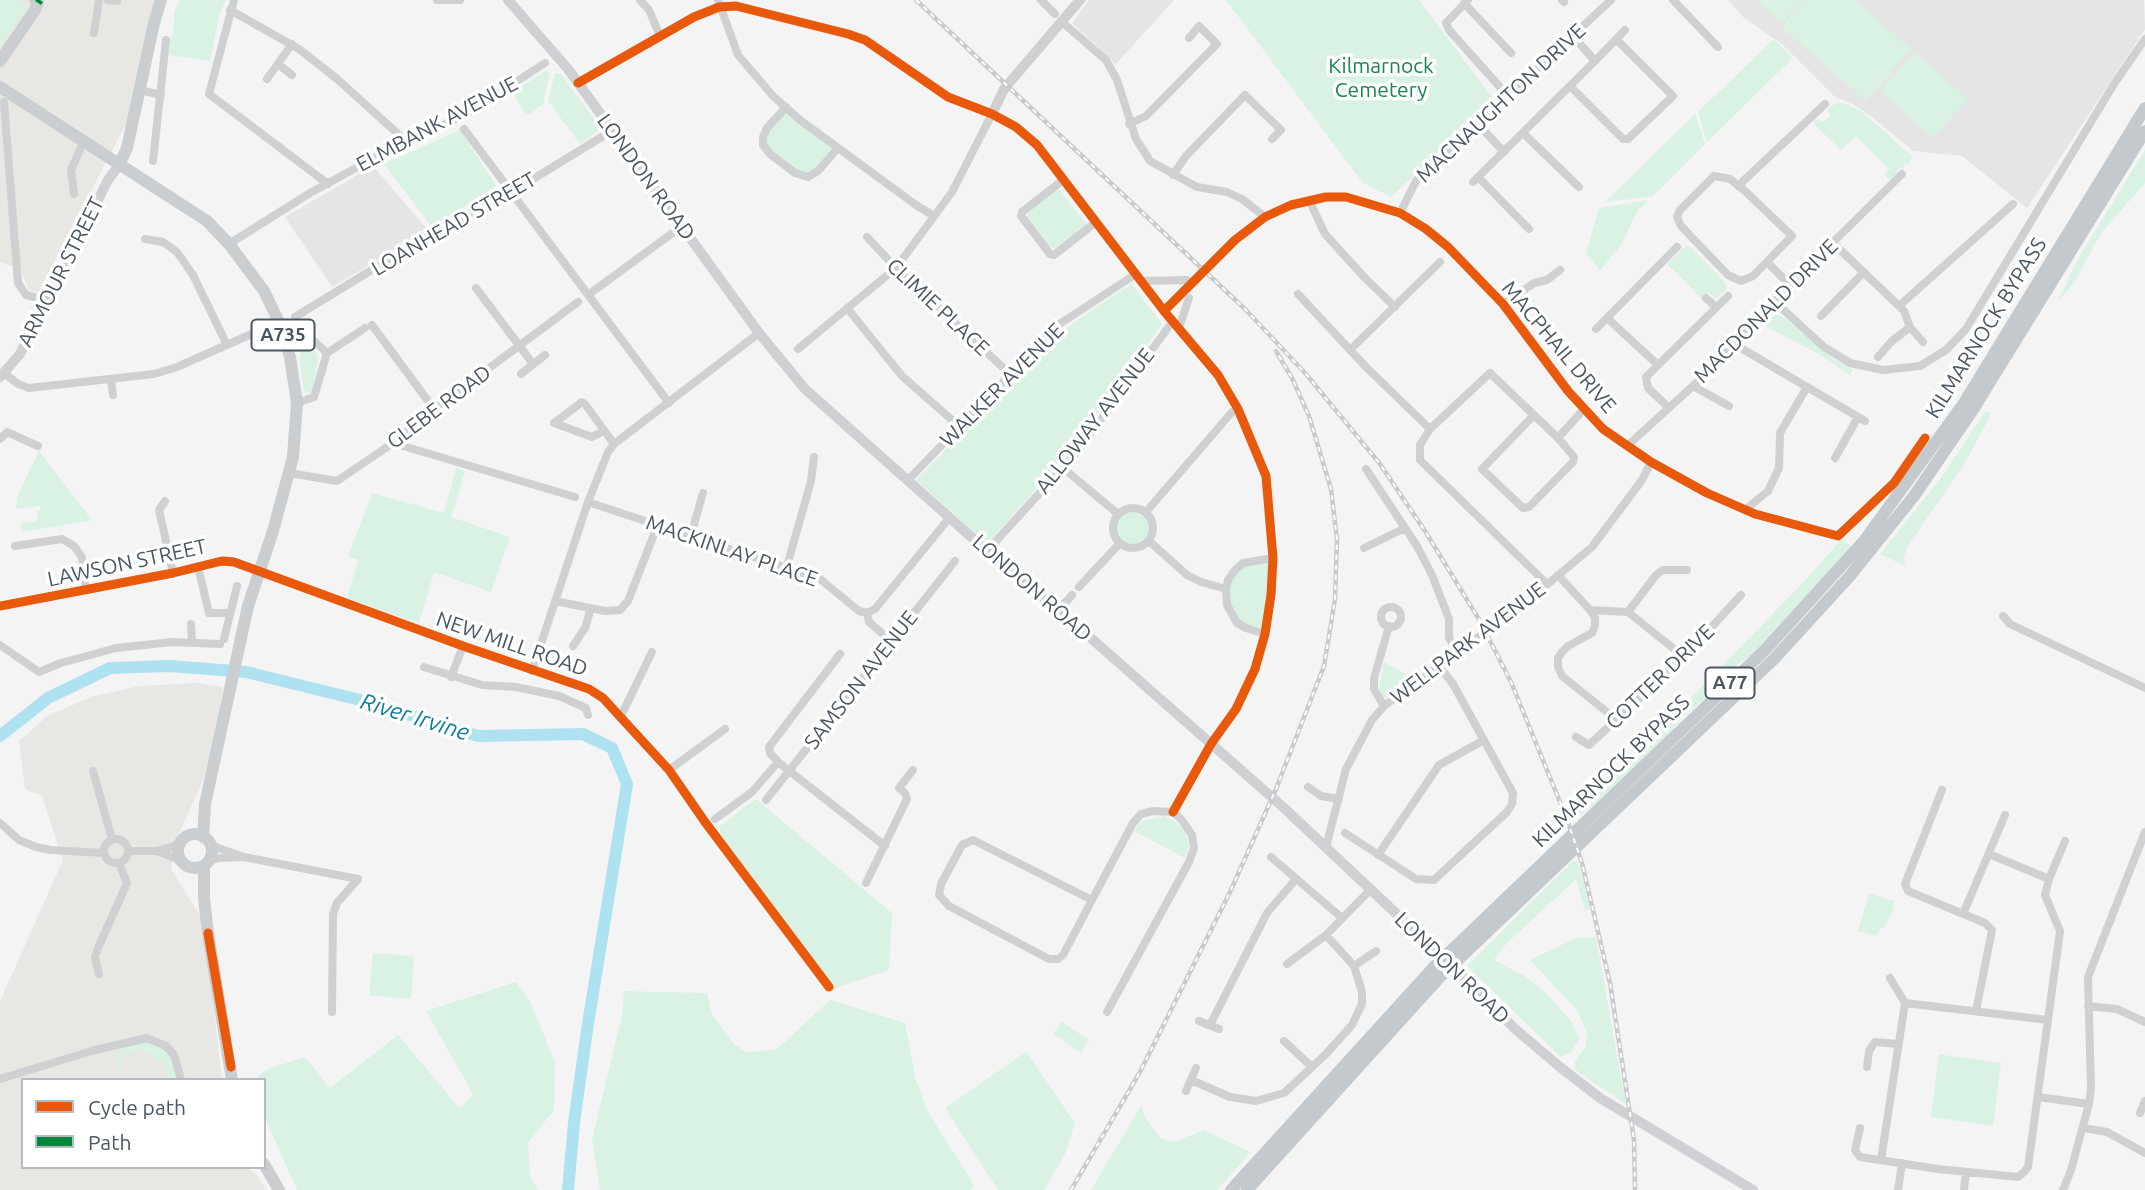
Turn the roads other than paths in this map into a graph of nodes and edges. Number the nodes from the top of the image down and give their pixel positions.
1 (99, 0) edge
2 (108, 0) edge
3 (161, 0) edge
4 (234, 0) edge
5 (438, 0) edge
6 (460, 0) edge
7 (508, 0) edge
8 (640, 0) edge
9 (1041, 0) edge
10 (1080, 0) edge
11 (1611, 0) edge
12 (1673, 0) edge
13 (117, 1) edge
14 (1466, 1) edge
15 (36, 2) edge
16 (719, 4) edge
17 (230, 9) junction
18 (1059, 18) junction
19 (1625, 30) dead end
20 (94, 33) dead end
21 (660, 36) junction
22 (1573, 36) junction
23 (1189, 38) dead end
24 (1616, 39) junction
25 (2145, 39) edge
26 (166, 40) dead end
27 (292, 44) junction
28 (1718, 47) dead end
29 (1511, 53) dead end
30 (0, 61) edge
31 (1595, 61) junction
32 (545, 63) dead end
33 (278, 64) junction
34 (292, 75) dead end
35 (267, 79) dead end
36 (578, 83) junction
37 (1570, 86) junction
38 (0, 87) edge
39 (140, 90) junction
40 (161, 95) junction
41 (1508, 96) junction
42 (4, 102) dead end
43 (1825, 104) dead end
44 (786, 107) junction
45 (2145, 108) edge
46 (992, 114) junction
47 (1129, 124) junction
48 (1478, 124) junction
49 (464, 129) dead end
50 (130, 130) junction
51 (613, 130) junction
52 (2145, 131) edge
53 (1523, 133) junction
54 (1272, 139) dead end
55 (84, 141) junction
56 (407, 142) junction
57 (838, 148) junction
58 (102, 152) junction
59 (1504, 152) junction
60 (153, 161) dead end
61 (119, 165) junction
62 (1902, 174) dead end
63 (136, 175) junction
64 (1172, 175) junction
65 (1063, 180) junction
66 (328, 184) junction
67 (1738, 186) junction
68 (1579, 187) dead end
69 (512, 192) junction
70 (74, 194) dead end
71 (1309, 200) junction
72 (2013, 204) dead end
73 (1400, 214) junction
74 (934, 216) junction
75 (1265, 218) junction
76 (1096, 222) junction
77 (682, 226) junction
78 (1529, 229) dead end
79 (867, 237) dead end
80 (145, 239) dead end
81 (1833, 243) junction
82 (229, 244) junction
83 (1677, 247) dead end
84 (1657, 250) dead end
85 (1666, 258) junction
86 (1440, 262) dead end
87 (1767, 262) junction
88 (896, 268) junction
89 (1560, 270) dead end
90 (1863, 273) junction
91 (1138, 278) junction
92 (1186, 281) dead end
93 (1790, 285) junction
94 (476, 288) dead end
95 (1298, 294) dead end
96 (588, 295) junction
97 (1728, 296) dead end
98 (1189, 298) dead end
99 (1706, 298) dead end
100 (47, 300) junction
101 (578, 302) dead end
102 (1775, 302) junction
103 (1503, 304) junction
104 (1899, 306) junction
105 (1395, 307) junction
106 (1716, 307) junction
107 (847, 308) junction
108 (1164, 312) junction
109 (1821, 316) dead end
110 (1607, 318) junction
111 (1176, 324) junction
112 (1910, 327) junction
113 (265, 328) dead end
114 (1596, 329) dead end
115 (759, 333) junction
116 (1923, 342) dead end
117 (1734, 344) junction
118 (227, 345) junction
119 (519, 346) junction
120 (798, 349) dead end
121 (1350, 350) junction
122 (327, 353) junction
123 (545, 355) dead end
124 (1878, 357) dead end
125 (533, 364) junction
126 (1658, 365) junction
127 (521, 374) dead end
128 (2, 375) edge
129 (1011, 375) junction
130 (111, 380) junction
131 (1693, 386) junction
132 (1807, 387) junction
133 (113, 395) dead end
134 (669, 403) junction
135 (297, 404) junction
136 (1729, 406) dead end
137 (1669, 408) junction
138 (433, 409) junction
139 (1238, 409) junction
140 (1584, 409) junction
141 (1534, 415) junction
142 (960, 427) junction
143 (1430, 429) junction
144 (604, 431) junction
145 (1558, 438) junction
146 (1925, 438) dead end
147 (0, 439) edge
148 (393, 443) junction
149 (614, 444) junction
150 (38, 446) dead end
151 (1628, 446) junction
152 (814, 457) dead end
153 (1835, 458) dead end
154 (1651, 462) junction
155 (1062, 468) junction
156 (1366, 469) dead end
157 (289, 473) junction
158 (909, 479) junction
159 (703, 493) dead end
160 (575, 497) dead end
161 (164, 501) dead end
162 (589, 502) junction
163 (1745, 510) junction
164 (1146, 512) junction
165 (1118, 514) junction
166 (950, 517) junction
167 (658, 524) junction
168 (1405, 528) junction
169 (691, 535) junction
170 (1149, 541) junction
171 (1120, 543) junction
172 (15, 546) dead end
173 (1364, 548) dead end
174 (987, 551) junction
175 (1273, 558) junction
176 (956, 561) dead end
177 (787, 566) junction
178 (198, 567) junction
179 (260, 570) junction
180 (1687, 570) dead end
181 (173, 573) junction
182 (1558, 575) junction
183 (1547, 584) junction
184 (237, 586) dead end
185 (1079, 587) dead end
186 (1226, 589) junction
187 (86, 590) junction
188 (1072, 595) dead end
189 (1741, 595) dead end
190 (555, 601) junction
191 (0, 606) edge
192 (591, 608) junction
193 (1590, 610) junction
194 (1058, 611) junction
195 (1628, 612) junction
196 (209, 613) junction
197 (867, 613) junction
198 (229, 614) junction
199 (200, 617) dead end
200 (2003, 617) dead end
201 (191, 624) dead end
202 (1389, 626) dead end
203 (1265, 634) junction
204 (892, 642) junction
205 (192, 643) junction
206 (0, 645) edge
207 (463, 646) junction
208 (573, 646) dead end
209 (652, 652) dead end
210 (1457, 652) junction
211 (840, 654) dead end
212 (1684, 657) junction
213 (1439, 666) junction
214 (424, 667) dead end
215 (532, 671) junction
216 (451, 677) junction
217 (2145, 688) edge
218 (1384, 706) junction
219 (588, 715) dead end
220 (620, 718) junction
221 (1617, 720) junction
222 (725, 729) dead end
223 (1576, 737) dead end
224 (1484, 740) junction
225 (1210, 744) junction
226 (778, 762) junction
227 (913, 770) dead end
228 (93, 771) dead end
229 (668, 771) junction
230 (789, 771) junction
231 (1308, 788) dead end
232 (1942, 790) dead end
233 (1339, 799) junction
234 (766, 800) dead end
235 (205, 804) junction
236 (1173, 812) junction
237 (2005, 815) dead end
238 (715, 819) dead end
239 (0, 823) edge
240 (2145, 832) edge
241 (1345, 833) dead end
242 (112, 839) junction
243 (183, 841) junction
244 (207, 841) junction
245 (2065, 841) dead end
246 (885, 846) junction
247 (1326, 847) junction
248 (128, 851) junction
249 (157, 851) junction
250 (104, 853) junction
251 (1989, 854) junction
252 (1378, 855) junction
253 (244, 857) junction
254 (1271, 857) dead end
255 (119, 863) junction
256 (183, 863) junction
257 (206, 863) junction
258 (1296, 879) junction
259 (2049, 879) junction
260 (866, 883) dead end
261 (1371, 889) junction
262 (204, 898) junction
263 (1092, 901) junction
264 (1963, 914) junction
265 (1342, 918) junction
266 (1326, 935) junction
267 (1376, 951) dead end
268 (1287, 964) dead end
269 (1354, 966) junction
270 (99, 974) dead end
271 (1891, 978) dead end
272 (829, 986) dead end
273 (1905, 1003) junction
274 (2088, 1006) junction
275 (1976, 1011) junction
276 (332, 1012) dead end
277 (1107, 1012) dead end
278 (2048, 1020) junction
279 (1199, 1021) dead end
280 (2145, 1022) edge
281 (1284, 1041) dead end
282 (1898, 1044) junction
283 (1867, 1067) dead end
284 (1196, 1068) dead end
285 (1312, 1068) junction
286 (180, 1078) edge
287 (232, 1078) edge
288 (0, 1079) edge
289 (1191, 1080) junction
290 (1186, 1091) dead end
291 (2038, 1097) junction
292 (2145, 1101) edge
293 (2090, 1104) junction
294 (2140, 1113) dead end
295 (1860, 1128) dead end
296 (2084, 1128) junction
297 (2145, 1153) edge
298 (1881, 1160) junction
299 (1902, 1163) junction
300 (266, 1169) edge
301 (1966, 1172) junction
302 (279, 1190) edge
303 (1231, 1190) edge
304 (1247, 1190) edge
305 (1753, 1190) edge
306 (1898, 1190) edge
307 (1964, 1190) edge
308 (2063, 1190) edge

1 - 20 street
2 - 13 street
3 - 39 main road
4 - 17 street
5 - 6 street
7 - 36 main road, LONDON ROAD
8 - 21 street
9 - 18 street
10 - 18 street
11 - 22 street, MACNAUGHTON DRIVE
12 - 28 street
14 - 29 street
14 - 41 street
15 - 30 main road
16 - 21 street
16 - 44 street
16 - 46 street
17 - 27 street
17 - 66 street
18 - 46 street
18 - 47 street
19 - 24 street
21 - 36 street
22 - 31 street
22 - 41 street, MACNAUGHTON DRIVE
23 - 47 street
24 - 31 street
24 - 37 street
25 - 102 street
26 - 40 street
27 - 33 street
27 - 56 street
31 - 37 street
32 - 56 street, ELMBANK AVENUE
33 - 34 street
33 - 35 street
36 - 51 main road, LONDON ROAD
37 - 53 street
38 - 55 main road, A735
39 - 40 street
39 - 50 main road
40 - 60 street
41 - 48 street, MACNAUGHTON DRIVE
42 - 100 street
43 - 67 street
44 - 57 street
44 - 57 street
45 - 303 highway, KILMARNOCK BYPASS / A77
46 - 65 street
46 - 74 street
47 - 64 street
48 - 59 street
48 - 73 street, MACNAUGHTON DRIVE
49 - 69 street
50 - 58 main road
50 - 61 main road
50 - 63 main road
51 - 69 street, LOANHEAD STREET
51 - 77 main road, LONDON ROAD
52 - 304 highway, KILMARNOCK BYPASS / A77
53 - 59 street
53 - 68 street
54 - 64 street
55 - 58 main road, A735
55 - 70 street
56 - 66 street, ELMBANK AVENUE
57 - 74 street
58 - 61 main road, A735
59 - 78 street
61 - 63 main road, A735
61 - 100 main road, ARMOUR STREET
62 - 81 street, MACDONALD DRIVE
63 - 82 main road, A735
64 - 75 street
65 - 76 street
65 - 76 street
66 - 82 street, ELMBANK AVENUE
67 - 87 street
67 - 87 street
69 - 96 street
69 - 122 street, LOANHEAD STREET
71 - 73 street, MACPHAIL DRIVE
71 - 75 street, MACPHAIL DRIVE
71 - 105 street
72 - 104 street
73 - 103 street, MACPHAIL DRIVE
74 - 88 street
75 - 108 street, MACPHAIL DRIVE
76 - 91 street
77 - 96 street
77 - 115 main road, LONDON ROAD
79 - 88 street, CLIMIE PLACE
80 - 118 street
81 - 90 street
81 - 93 street, MACDONALD DRIVE
82 - 135 main road, A735
83 - 85 street
84 - 85 street
85 - 110 street
86 - 105 street
87 - 93 street
88 - 107 street
88 - 129 street, CLIMIE PLACE
89 - 103 street
90 - 104 street
90 - 109 street
91 - 92 street
91 - 108 street
91 - 129 street, WALKER AVENUE
93 - 102 street, MACDONALD DRIVE
94 - 119 street
95 - 121 street
96 - 134 street
97 - 106 street
98 - 111 street, ALLOWAY AVENUE
99 - 106 street
100 - 128 main road, ARMOUR STREET
101 - 119 street, GLEBE ROAD
102 - 117 street, MACDONALD DRIVE
103 - 140 street, MACPHAIL DRIVE
104 - 112 street
105 - 121 street
106 - 126 street
107 - 120 street
107 - 142 street
108 - 111 street
110 - 114 street
110 - 126 street
111 - 139 street
111 - 155 street, ALLOWAY AVENUE
112 - 116 street
112 - 124 street
113 - 118 street
115 - 134 street
115 - 158 main road, LONDON ROAD
117 - 131 street, MACDONALD DRIVE
117 - 132 street
118 - 130 street
119 - 125 street
119 - 138 street, GLEBE ROAD
121 - 143 street
122 - 135 street
122 - 138 street
123 - 125 street
125 - 127 street
126 - 137 street
128 - 130 street
129 - 142 street, WALKER AVENUE
130 - 133 street
131 - 136 street
131 - 137 street, MACDONALD DRIVE
132 - 153 street
132 - 163 street
134 - 149 street
135 - 157 main road, A735
137 - 151 street, MACDONALD DRIVE
138 - 148 street, GLEBE ROAD
139 - 164 street
139 - 175 street
140 - 145 street
140 - 151 street, MACPHAIL DRIVE
141 - 143 street
141 - 145 street
141 - 145 street
142 - 158 street, WALKER AVENUE
143 - 183 street
144 - 144 street
144 - 149 street
146 - 163 street, MACPHAIL DRIVE
147 - 150 street
148 - 157 street, GLEBE ROAD
148 - 160 street
149 - 162 street
151 - 154 street, MACPHAIL DRIVE
152 - 177 street
154 - 163 street, MACPHAIL DRIVE
154 - 182 street, WELLPARK AVENUE
155 - 165 street
155 - 174 street, ALLOWAY AVENUE
156 - 168 street
157 - 179 main road, A735
158 - 166 main road, LONDON ROAD
159 - 169 street
161 - 181 street
162 - 167 street, MACKINLAY PLACE
162 - 190 street
164 - 165 street
164 - 170 street
165 - 171 street
166 - 174 main road, LONDON ROAD
166 - 197 street, SAMSON AVENUE
167 - 169 street, MACKINLAY PLACE
167 - 192 street
168 - 173 street
168 - 210 street
169 - 177 street, MACKINLAY PLACE
170 - 171 street
170 - 186 street
171 - 185 street
172 - 187 street
174 - 194 main road, LONDON ROAD
175 - 186 street
175 - 203 street
176 - 204 street, SAMSON AVENUE
177 - 197 street, MACKINLAY PLACE
178 - 179 street, LAWSON STREET
178 - 181 street, LAWSON STREET
178 - 196 street
179 - 207 street, NEW MILL ROAD
179 - 235 main road, A735
180 - 195 street
181 - 187 street, LAWSON STREET
182 - 183 street, WELLPARK AVENUE
182 - 193 street
183 - 210 street, WELLPARK AVENUE
184 - 198 street
186 - 203 street
187 - 191 street, LAWSON STREET
188 - 194 street
189 - 212 street, COTTER DRIVE
190 - 192 street
190 - 215 street
192 - 208 street
193 - 195 street
193 - 221 street
194 - 225 main road, LONDON ROAD
195 - 212 street
196 - 198 street
196 - 199 street
197 - 204 street, MACKINLAY PLACE
198 - 205 street
200 - 217 street
201 - 205 street
202 - 218 street
203 - 225 street
204 - 230 street, SAMSON AVENUE
205 - 206 street
207 - 215 street, NEW MILL ROAD
207 - 216 street
209 - 220 street
210 - 213 street, WELLPARK AVENUE
211 - 226 street
212 - 221 street, COTTER DRIVE
213 - 218 street, WELLPARK AVENUE
213 - 224 street
214 - 216 street
215 - 220 street, NEW MILL ROAD
216 - 219 street
218 - 233 street, WELLPARK AVENUE
220 - 229 street, NEW MILL ROAD
221 - 223 street, COTTER DRIVE
222 - 229 street
224 - 252 street
224 - 252 street
225 - 236 street
225 - 247 main road, LONDON ROAD
226 - 230 street
226 - 238 street
227 - 246 street
228 - 242 street
229 - 272 street, NEW MILL ROAD
230 - 234 street, SAMSON AVENUE
230 - 246 street
231 - 233 street
232 - 264 street
233 - 247 street, WELLPARK AVENUE
235 - 243 main road, A735
235 - 244 main road, A735
236 - 263 street
236 - 277 street
237 - 251 street
239 - 250 street
240 - 274 street
241 - 252 street
242 - 248 street
242 - 250 street
243 - 244 main road
243 - 249 street
243 - 256 main road, A735
244 - 253 street
244 - 257 main road, A735
245 - 259 street
246 - 260 street
247 - 261 main road, LONDON ROAD
248 - 249 street
248 - 255 street
249 - 256 street
250 - 255 street
251 - 259 street
251 - 264 street
253 - 257 street
253 - 276 street
254 - 258 street
255 - 270 street
256 - 257 main road
256 - 262 main road, A735
257 - 262 main road, A735
258 - 265 street
258 - 279 street
259 - 278 street
261 - 265 street
261 - 305 main road, LONDON ROAD
262 - 287 main road, A735
263 - 263 street
264 - 275 street
265 - 266 street
266 - 268 street
266 - 269 street
267 - 269 street
269 - 285 street
271 - 273 street
273 - 275 street
273 - 282 street
274 - 280 street
274 - 293 street
275 - 278 street
278 - 291 street
281 - 285 street
282 - 283 street
282 - 298 street
284 - 289 street
285 - 289 street
286 - 288 street
289 - 290 street
291 - 293 street
291 - 301 street
292 - 294 street
293 - 296 street
295 - 298 street
296 - 297 street
296 - 308 street
298 - 299 street
299 - 301 street
299 - 306 street
300 - 302 main road
301 - 307 street

